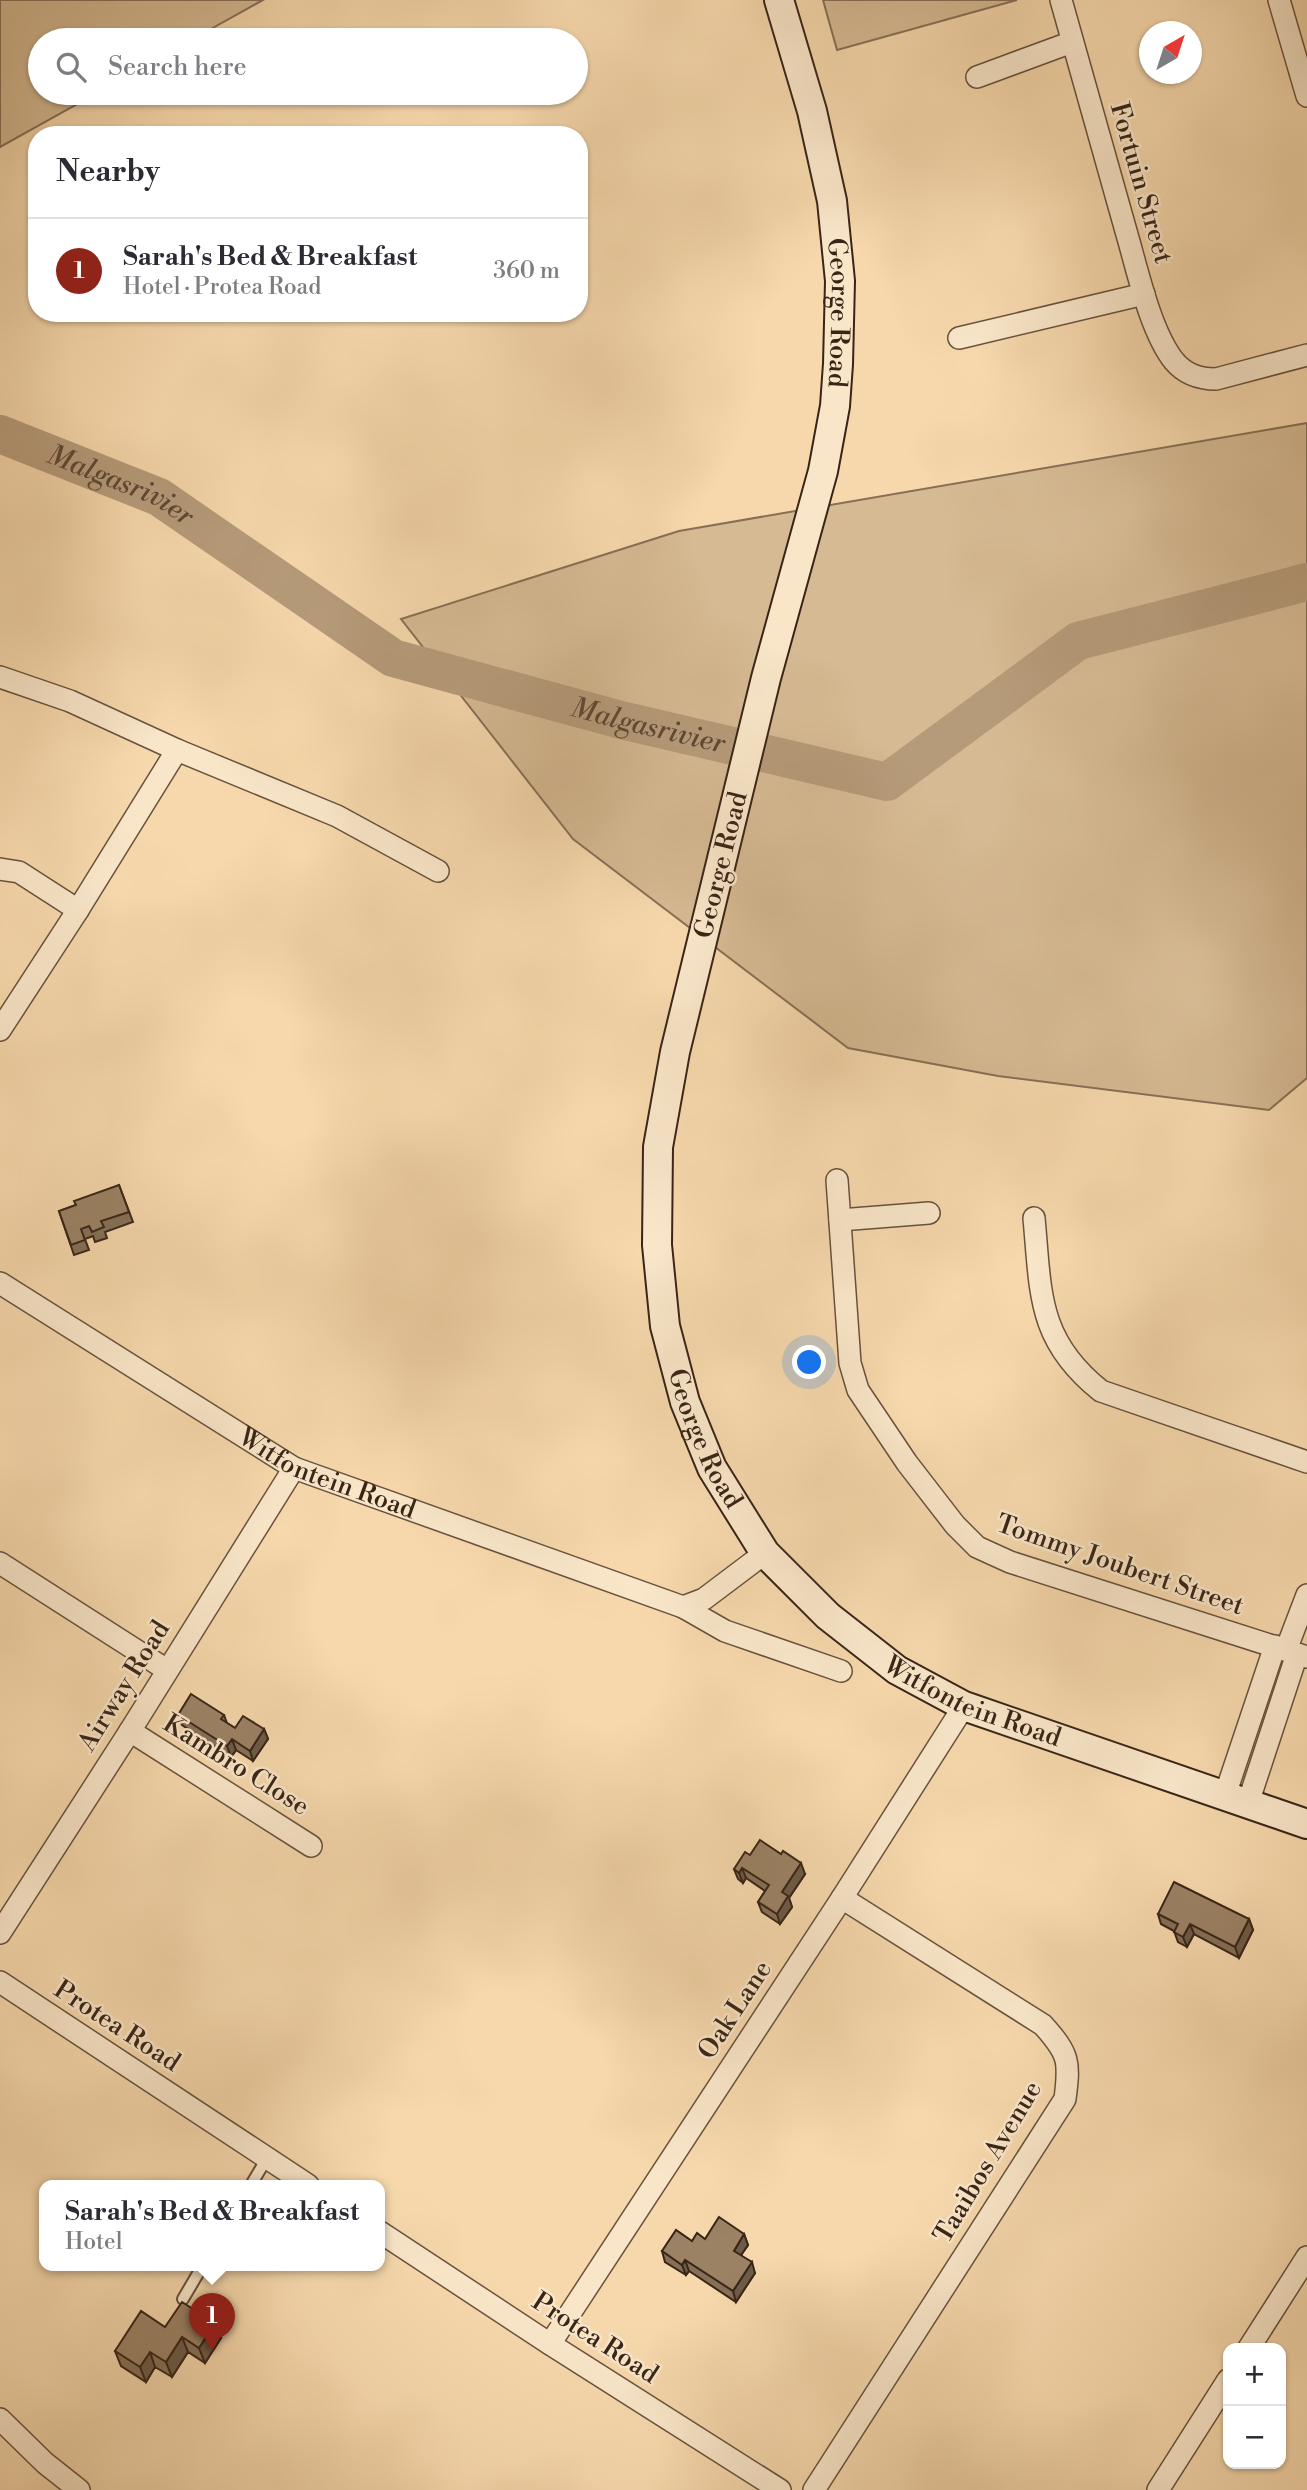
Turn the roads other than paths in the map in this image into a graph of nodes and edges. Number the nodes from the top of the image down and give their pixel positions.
1 (779, 0) edge
2 (1060, 0) edge
3 (1279, 0) edge
4 (1072, 42) junction
5 (977, 77) dead end
6 (1307, 96) edge
7 (1144, 294) junction
8 (959, 338) dead end
9 (1307, 355) edge
10 (0, 677) edge
11 (177, 750) junction
12 (0, 869) edge
13 (438, 871) dead end
14 (78, 910) junction
15 (0, 1030) edge
16 (837, 1180) dead end
17 (929, 1213) dead end
18 (1034, 1218) dead end
19 (840, 1220) junction
20 (0, 1283) edge
21 (1307, 1462) edge
22 (294, 1468) junction
23 (765, 1553) junction
24 (0, 1563) edge
25 (1307, 1595) edge
26 (683, 1607) junction
27 (1291, 1652) edge
28 (167, 1670) junction
29 (841, 1671) dead end
30 (964, 1706) junction
31 (130, 1731) junction
32 (1236, 1799) junction
33 (1307, 1824) edge
34 (311, 1846) dead end
35 (842, 1898) junction
36 (0, 1933) edge
37 (0, 1982) edge
38 (267, 2158) junction
39 (254, 2180) edge
40 (300, 2180) edge
41 (385, 2235) edge
42 (1307, 2257) edge
43 (199, 2271) edge
44 (183, 2299) edge
45 (1252, 2343) edge
46 (550, 2344) junction
47 (1223, 2388) edge
48 (0, 2419) edge
49 (79, 2490) edge
50 (780, 2490) edge
51 (814, 2490) edge
52 (1158, 2490) edge

1 - 23 main road, George Road
2 - 4 street, Fortuin Street
3 - 6 street
4 - 5 street
4 - 7 street, Fortuin Street
7 - 8 street
7 - 9 street, Fortuin Street
10 - 11 street
11 - 13 street
11 - 14 street
12 - 14 street
14 - 15 street
16 - 19 street, Tommy Joubert Street
17 - 19 street
18 - 21 street
19 - 27 street, Tommy Joubert Street
20 - 22 street, Witfontein Road
22 - 26 street, Witfontein Road
22 - 28 street, Airway Road
23 - 26 street
23 - 30 main road, Witfontein Road
24 - 28 street
25 - 27 street
26 - 29 street, Witfontein Road
27 - 32 street
28 - 31 street, Airway Road
30 - 32 main road, Witfontein Road
30 - 35 street, Oak Lane
31 - 34 street, Kambro Close
31 - 36 street, Airway Road
32 - 33 main road, Witfontein Road
35 - 46 street, Oak Lane
35 - 51 street, Taaibos Avenue
37 - 38 street, Protea Road
38 - 39 lane
38 - 40 street, Protea Road
41 - 46 street, Protea Road
42 - 45 street
43 - 44 lane
46 - 50 street, Protea Road
47 - 52 street
48 - 49 street

